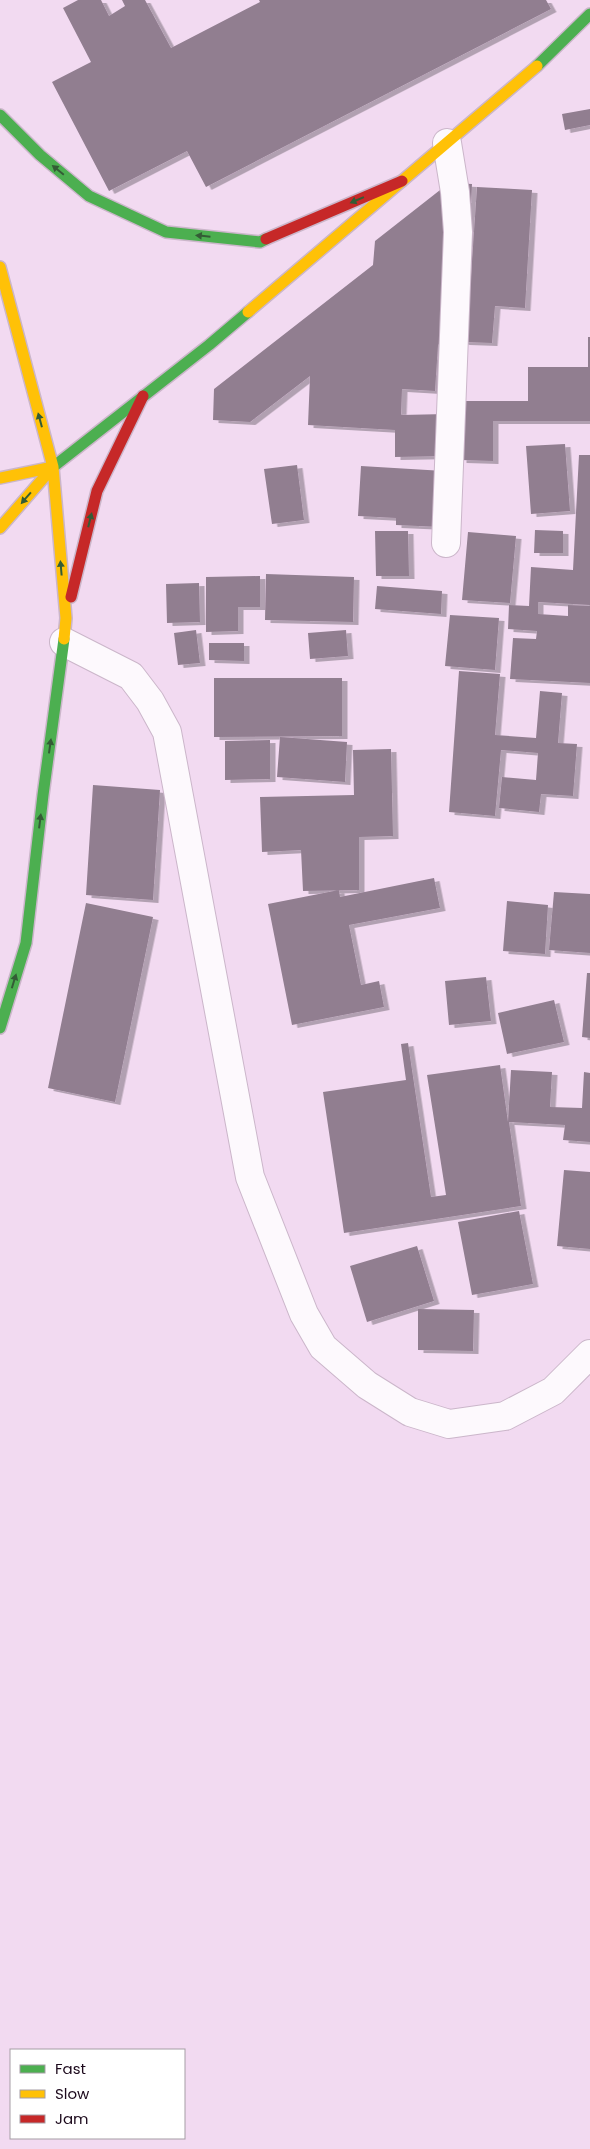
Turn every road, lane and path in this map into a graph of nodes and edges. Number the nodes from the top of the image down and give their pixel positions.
1 (588, 21) edge
2 (0, 115) edge
3 (447, 143) junction
4 (402, 181) junction
5 (0, 267) edge
6 (5, 290) junction
7 (2, 318) dead end
8 (143, 396) junction
9 (53, 468) junction
10 (0, 478) edge
11 (0, 528) edge
12 (446, 543) dead end
13 (65, 630) junction
14 (0, 1028) edge
15 (590, 1354) edge

1 - 3 main road
4 -> 2 main road
3 - 4 main road
3 - 12 street
4 - 8 main road
5 - 6 main road
6 - 7 main road
9 -> 6 main road
8 - 9 main road
13 -> 8 main road
9 - 10 main road
9 -> 11 main road
13 -> 9 main road
14 -> 13 main road
13 - 15 street

